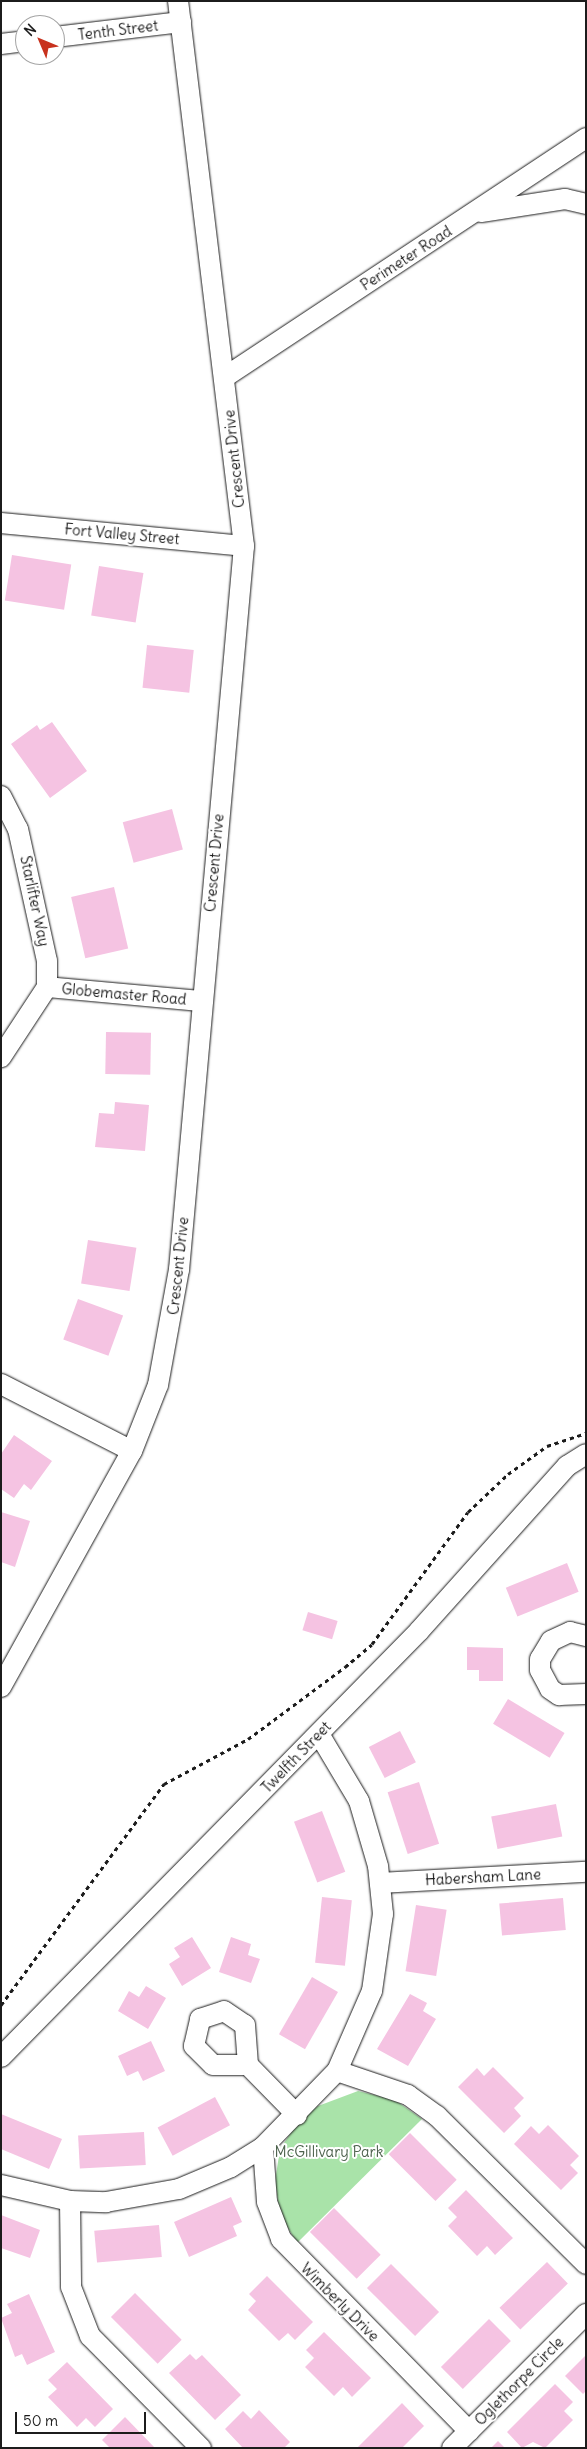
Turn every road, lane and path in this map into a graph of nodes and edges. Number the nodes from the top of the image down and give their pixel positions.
1 (178, 1) edge
2 (180, 22) junction
3 (65, 36) edge
4 (15, 42) edge
5 (1, 44) edge
6 (586, 138) edge
7 (586, 204) edge
8 (474, 213) junction
9 (225, 378) junction
10 (1, 523) edge
11 (244, 546) junction
12 (1, 796) edge
13 (47, 987) junction
14 (201, 1001) junction
15 (1, 1057) edge
16 (1, 1384) edge
17 (586, 1433) edge
18 (132, 1451) junction
19 (586, 1454) edge
20 (586, 1636) edge
21 (1, 1687) edge
22 (586, 1694) edge
23 (319, 1734) junction
24 (586, 1872) edge
25 (380, 1883) junction
26 (1, 2005) edge
27 (1, 2057) edge
28 (248, 2065) dead end
29 (337, 2071) junction
30 (297, 2115) junction
31 (263, 2146) junction
32 (1, 2185) edge
33 (70, 2200) junction
34 (586, 2264) edge
35 (586, 2314) edge
36 (468, 2431) junction
37 (201, 2448) edge
38 (452, 2448) edge

1 - 2 street, Crescent Drive
2 - 3 street, Tenth Street
2 - 9 street, Crescent Drive
4 - 5 street
6 - 8 street, Perimeter Road
7 - 8 street
8 - 9 street, Perimeter Road
9 - 11 street, Crescent Drive
10 - 11 street, Fort Valley Street
11 - 14 street, Crescent Drive
12 - 13 street, Starlifter Way
13 - 14 street, Globemaster Road
13 - 15 street
14 - 18 street, Crescent Drive
16 - 18 street
17 - 26 path
18 - 21 street, Crescent Drive
19 - 23 street, Twelfth Street
20 - 22 street
23 - 25 street
23 - 27 street, Twelfth Street
24 - 25 street, Habersham Lane
25 - 29 street
28 - 30 street
29 - 30 street
29 - 34 street
30 - 31 street
31 - 33 street
31 - 36 street, Wimberly Drive
32 - 33 street
33 - 37 street
35 - 36 street, Oglethorpe Circle
36 - 38 street, Oglethorpe Circle

